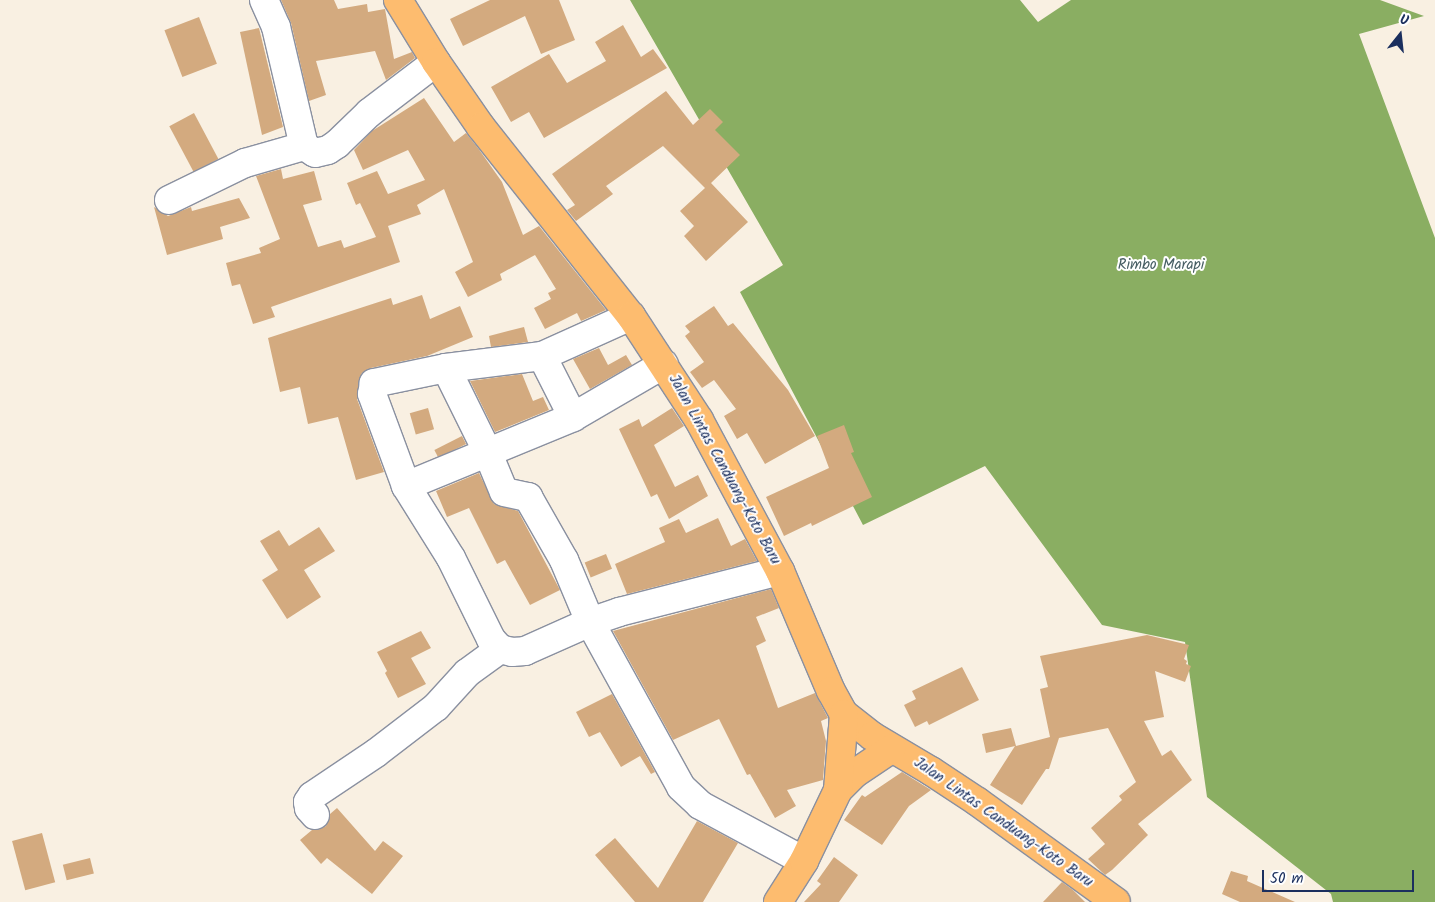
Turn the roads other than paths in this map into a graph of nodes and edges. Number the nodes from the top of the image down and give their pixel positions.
1 (264, 0) edge
2 (398, 0) edge
3 (436, 62) junction
4 (304, 146) junction
5 (168, 200) dead end
6 (631, 316) junction
7 (542, 356) junction
8 (664, 364) junction
9 (446, 368) junction
10 (573, 417) junction
11 (487, 451) junction
12 (406, 486) junction
13 (780, 571) junction
14 (590, 622) junction
15 (500, 649) junction
16 (844, 714) junction
17 (891, 749) junction
18 (838, 790) junction
19 (314, 815) dead end
20 (804, 861) junction
21 (778, 902) edge
22 (1116, 902) edge

1 - 4 street
2 - 3 main road, Jalan Lintas Canduang-Koto Baru
3 - 4 street
3 - 6 main road, Jalan Lintas Canduang-Koto Baru
4 - 5 street
6 - 7 street
6 - 8 main road, Jalan Lintas Canduang-Koto Baru
7 - 9 street
7 - 10 street
8 - 10 street
8 - 13 main road, Jalan Lintas Canduang-Koto Baru
9 - 11 street
9 - 12 street
10 - 11 street
11 - 12 street
11 - 14 street
12 - 15 street
13 - 14 street
13 - 16 main road, Jalan Lintas Canduang-Koto Baru
14 - 15 street
14 - 20 street
15 - 19 street
16 - 17 main road, Jalan Lintas Canduang-Koto Baru
16 - 18 main road
17 - 18 main road
17 - 22 main road, Jalan Lintas Canduang-Koto Baru
18 - 20 main road
20 - 21 main road

